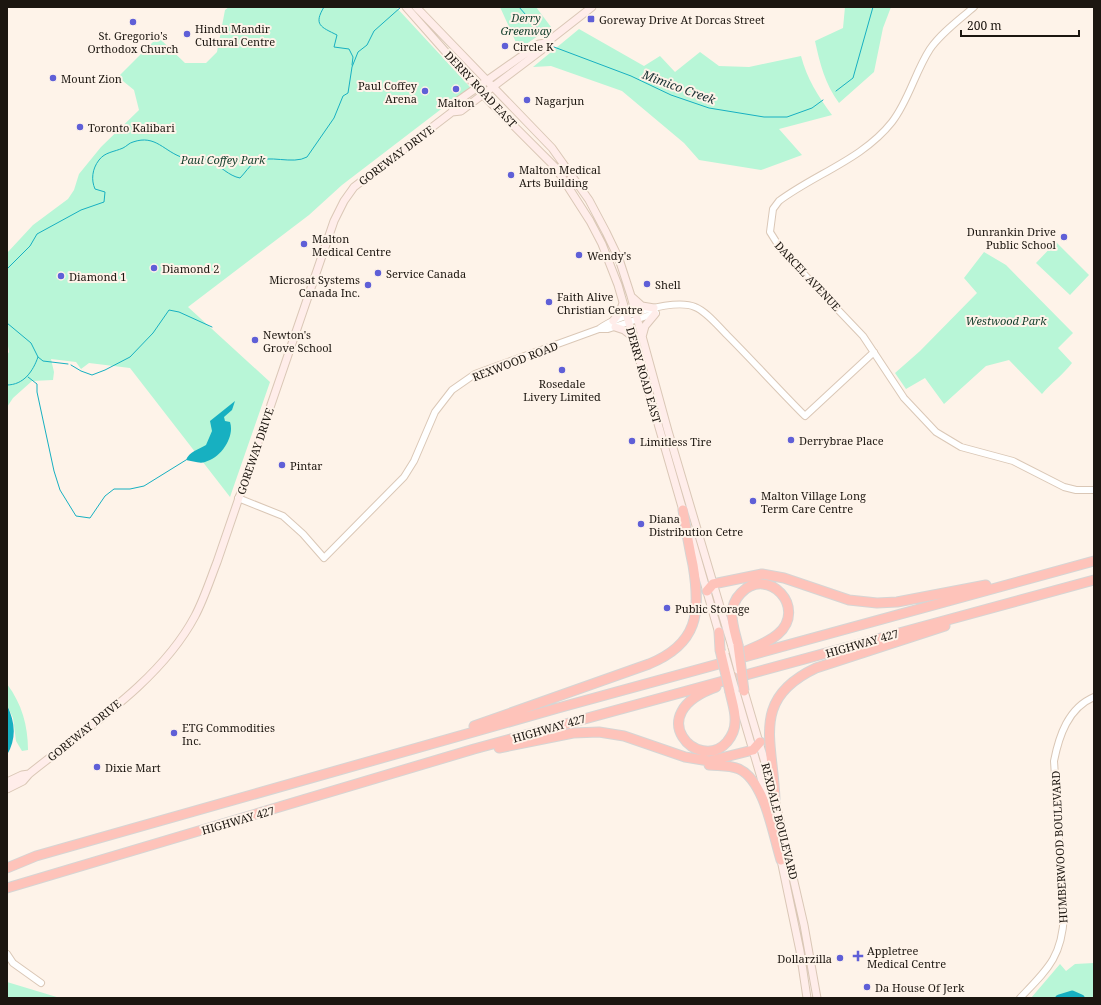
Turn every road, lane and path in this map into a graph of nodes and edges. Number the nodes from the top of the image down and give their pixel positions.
1 (592, 7) edge
2 (974, 7) edge
3 (410, 8) edge
4 (440, 31) junction
5 (433, 36) junction
6 (546, 43) junction
7 (486, 80) junction
8 (478, 86) junction
9 (492, 88) junction
10 (484, 94) junction
11 (452, 112) junction
12 (631, 296) junction
13 (623, 303) junction
14 (654, 311) junction
15 (636, 316) junction
16 (627, 319) junction
17 (614, 324) junction
18 (642, 337) junction
19 (633, 338) junction
20 (874, 352) junction
21 (1094, 490) edge
22 (238, 498) junction
23 (683, 510) junction
24 (1094, 561) edge
25 (1044, 574) junction
26 (1094, 580) edge
27 (710, 588) junction
28 (1015, 601) junction
29 (719, 632) joint
30 (735, 646) junction
31 (716, 664) junction
32 (756, 671) junction
33 (736, 691) junction
34 (1094, 696) edge
35 (760, 742) junction
36 (420, 747) junction
37 (753, 750) junction
38 (685, 757) junction
39 (439, 761) junction
40 (29, 774) junction
41 (7, 782) edge
42 (7, 789) edge
43 (775, 799) junction
44 (36, 856) junction
45 (781, 860) junction
46 (7, 862) edge
47 (7, 868) edge
48 (7, 888) edge
49 (7, 954) edge
50 (41, 983) dead end
51 (807, 998) edge
52 (817, 998) edge
53 (1020, 998) edge

1 - 6 main road, GOREWAY DRIVE
2 - 20 street, DARCEL AVENUE
3 - 4 main road, DERRY ROAD EAST
3 - 5 main road, DERRY ROAD EAST
4 - 5 main road
4 - 7 main road, DERRY ROAD EAST
5 - 8 main road, DERRY ROAD EAST
6 - 7 main road, GOREWAY DRIVE
6 - 9 main road, GOREWAY DRIVE
7 - 8 main road, GOREWAY DRIVE
7 - 9 main road, DERRY ROAD EAST
8 - 10 main road, DERRY ROAD EAST
8 - 11 main road, GOREWAY DRIVE
9 - 10 main road, GOREWAY DRIVE
9 - 12 main road, DERRY ROAD EAST
10 - 11 main road, GOREWAY DRIVE
10 - 13 main road, DERRY ROAD EAST
11 - 22 main road, GOREWAY DRIVE
12 - 14 main road
12 - 15 main road, DERRY ROAD EAST
13 - 16 main road, DERRY ROAD EAST
13 - 17 main road
14 - 15 street, REXWOOD ROAD
14 - 18 main road
14 - 20 street, REXWOOD ROAD
15 - 16 street, REXWOOD ROAD
15 - 18 main road, DERRY ROAD EAST
16 - 17 street, REXWOOD ROAD
16 - 19 main road, DERRY ROAD EAST
17 - 19 main road
17 - 22 street, REXWOOD ROAD
18 - 27 main road, DERRY ROAD EAST
19 - 23 main road, DERRY ROAD EAST
20 - 21 street, DARCEL AVENUE
22 - 40 main road, GOREWAY DRIVE
23 - 27 main road, DERRY ROAD EAST
23 - 36 highway
24 - 25 highway, HIGHWAY 427
25 - 27 highway
25 - 31 highway, HIGHWAY 427
26 - 28 highway, HIGHWAY 427
27 - 29 main road, DERRY ROAD EAST
27 - 30 main road, DERRY ROAD EAST
28 - 32 highway, HIGHWAY 427
28 - 43 highway
29 - 33 highway, bridge
30 - 31 highway
30 - 33 highway, bridge
31 - 36 highway, HIGHWAY 427
32 - 33 highway
32 - 39 highway, HIGHWAY 427
33 - 35 main road, REXDALE BOULEVARD
33 - 37 main road, REXDALE BOULEVARD
34 - 53 street, HUMBERWOOD BOULEVARD
35 - 37 highway
35 - 43 main road, REXDALE BOULEVARD
36 - 44 highway, HIGHWAY 427
37 - 38 highway
37 - 45 main road, REXDALE BOULEVARD
38 - 39 highway
38 - 45 highway
39 - 48 highway, HIGHWAY 427
40 - 41 main road, GOREWAY DRIVE
40 - 42 main road, GOREWAY DRIVE
43 - 52 main road, REXDALE BOULEVARD
44 - 46 highway
44 - 47 highway, HIGHWAY 427
45 - 51 main road, REXDALE BOULEVARD
49 - 50 street

